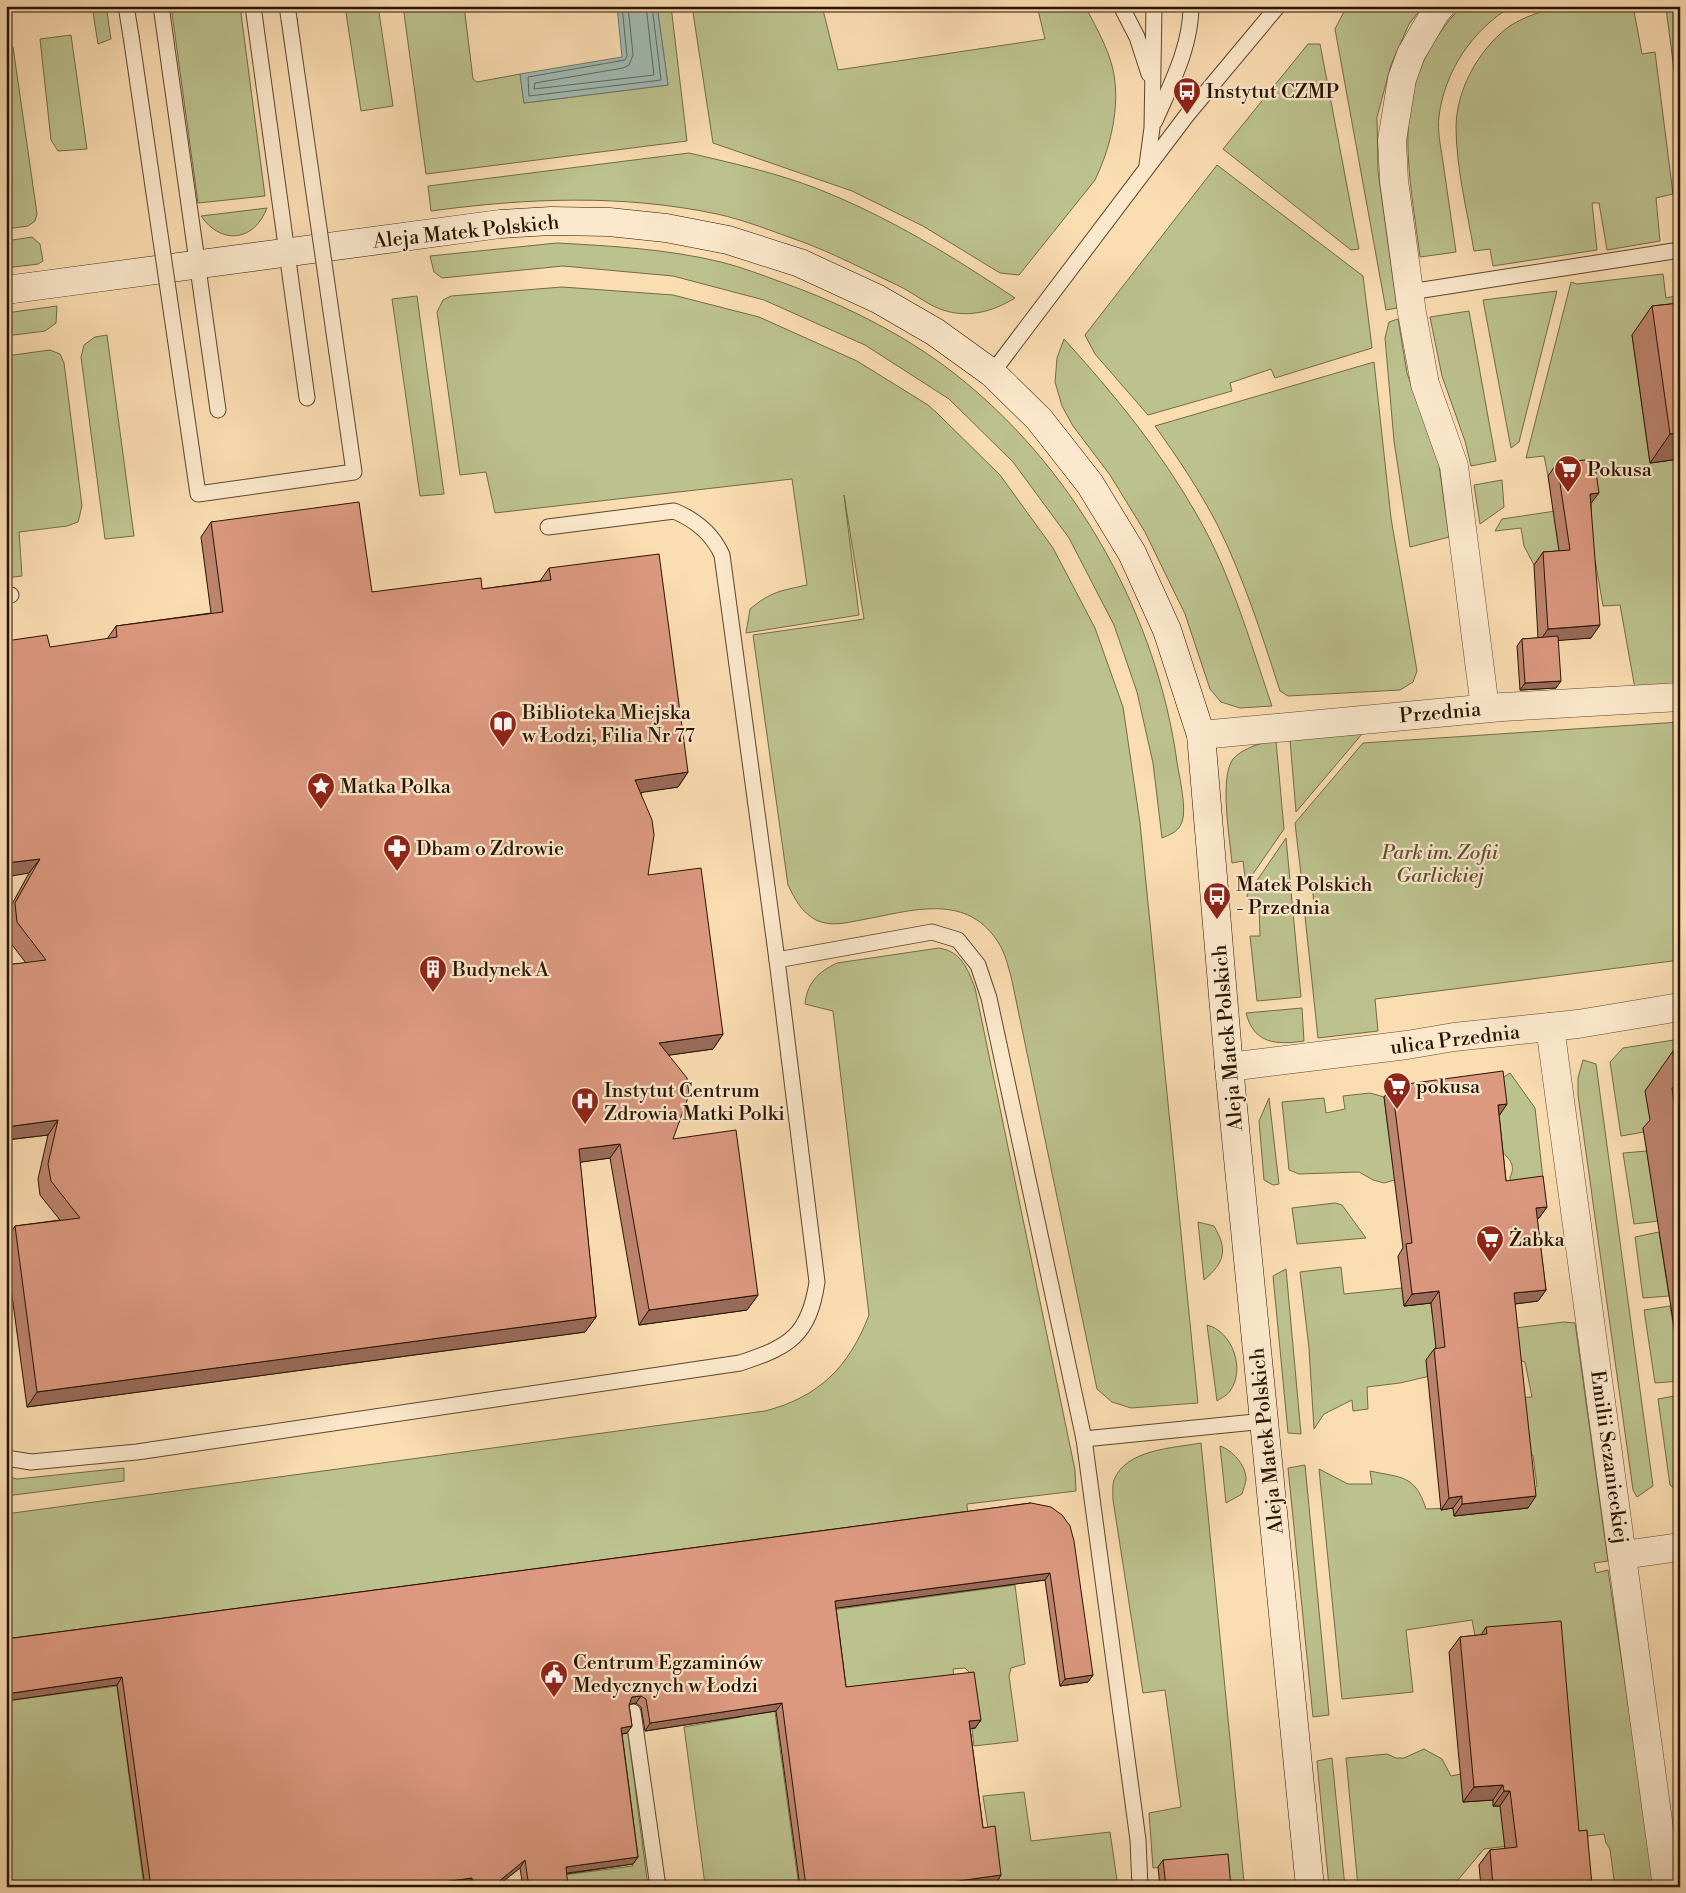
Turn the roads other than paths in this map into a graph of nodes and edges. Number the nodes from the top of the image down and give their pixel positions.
1 (126, 6) edge
2 (161, 6) edge
3 (253, 6) edge
4 (1121, 6) edge
5 (1154, 6) edge
6 (1191, 6) edge
7 (1278, 6) edge
8 (1441, 6) edge
9 (288, 13) edge
10 (1154, 88) junction
11 (1152, 128) junction
12 (1147, 167) junction
13 (1680, 250) edge
14 (288, 252) junction
15 (197, 265) junction
16 (6, 290) edge
17 (1410, 292) junction
18 (992, 373) junction
19 (307, 398) dead end
20 (218, 410) dead end
21 (548, 527) dead end
22 (1680, 697) edge
23 (1485, 708) junction
24 (1201, 735) junction
25 (777, 960) junction
26 (1680, 1007) edge
27 (1550, 1027) junction
28 (1229, 1067) junction
29 (1265, 1421) junction
30 (1084, 1439) junction
31 (6, 1458) edge
32 (1680, 1547) edge
33 (1623, 1555) junction
34 (633, 1712) dead end
35 (658, 1887) edge
36 (1140, 1887) edge
37 (1310, 1887) edge
38 (1667, 1887) edge

1 - 9 lane, bridge
2 - 15 lane
3 - 14 lane
4 - 10 lane
5 - 10 lane
6 - 11 lane
7 - 12 lane
8 - 17 street
10 - 11 lane
11 - 12 lane
12 - 18 lane
13 - 17 lane
14 - 15 street, Aleja Matek Polskich
14 - 18 street, Aleja Matek Polskich
14 - 19 lane
15 - 16 street, Aleja Matek Polskich
15 - 20 lane
17 - 23 street
18 - 24 street, Aleja Matek Polskich
21 - 25 lane
22 - 23 street, Przednia
23 - 24 street, Przednia
24 - 28 street, Aleja Matek Polskich
25 - 30 lane
25 - 31 lane
26 - 27 street, ulica Przednia
27 - 28 street, ulica Przednia
27 - 33 street, Emilii Sczanieckiej
28 - 29 street, Aleja Matek Polskich
29 - 30 lane
29 - 37 street, Aleja Matek Polskich
30 - 36 lane
32 - 33 street
33 - 38 street, Emilii Sczanieckiej
34 - 35 lane

